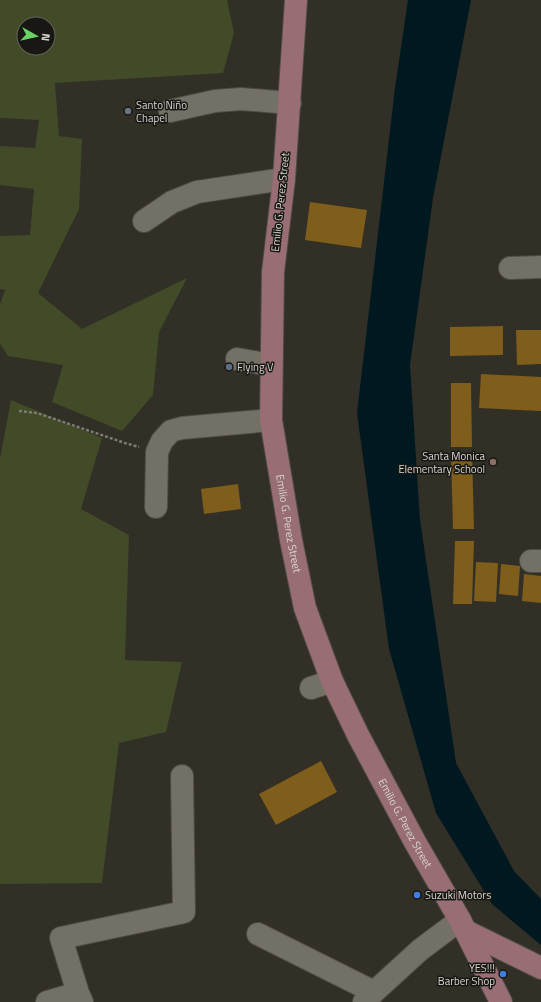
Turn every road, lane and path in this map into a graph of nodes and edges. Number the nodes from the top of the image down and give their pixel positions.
1 (296, 0) edge
2 (290, 103) junction
3 (170, 110) dead end
4 (284, 179) junction
5 (144, 221) dead end
6 (541, 267) edge
7 (510, 268) dead end
8 (237, 359) dead end
9 (271, 365) junction
10 (19, 411) dead end
11 (271, 420) junction
12 (157, 452) junction
13 (156, 507) dead end
14 (332, 681) junction
15 (311, 688) dead end
16 (182, 776) dead end
17 (463, 926) junction
18 (258, 934) dead end
19 (541, 968) edge
20 (80, 997) edge
21 (369, 997) edge
22 (47, 1002) edge
23 (501, 1002) edge

1 - 2 main road, Emilio G. Perez Street
2 - 3 street
2 - 4 main road, Emilio G. Perez Street
4 - 5 street
4 - 9 main road, Emilio G. Perez Street
6 - 7 street
8 - 9 street
9 - 11 main road, Emilio G. Perez Street
10 - 12 path
11 - 12 street
11 - 14 main road, Emilio G. Perez Street
12 - 13 street
14 - 15 street
14 - 17 main road, Emilio G. Perez Street
16 - 20 street
17 - 19 main road
17 - 21 street
17 - 23 main road, Emilio G. Perez Street
18 - 21 street
20 - 22 street

